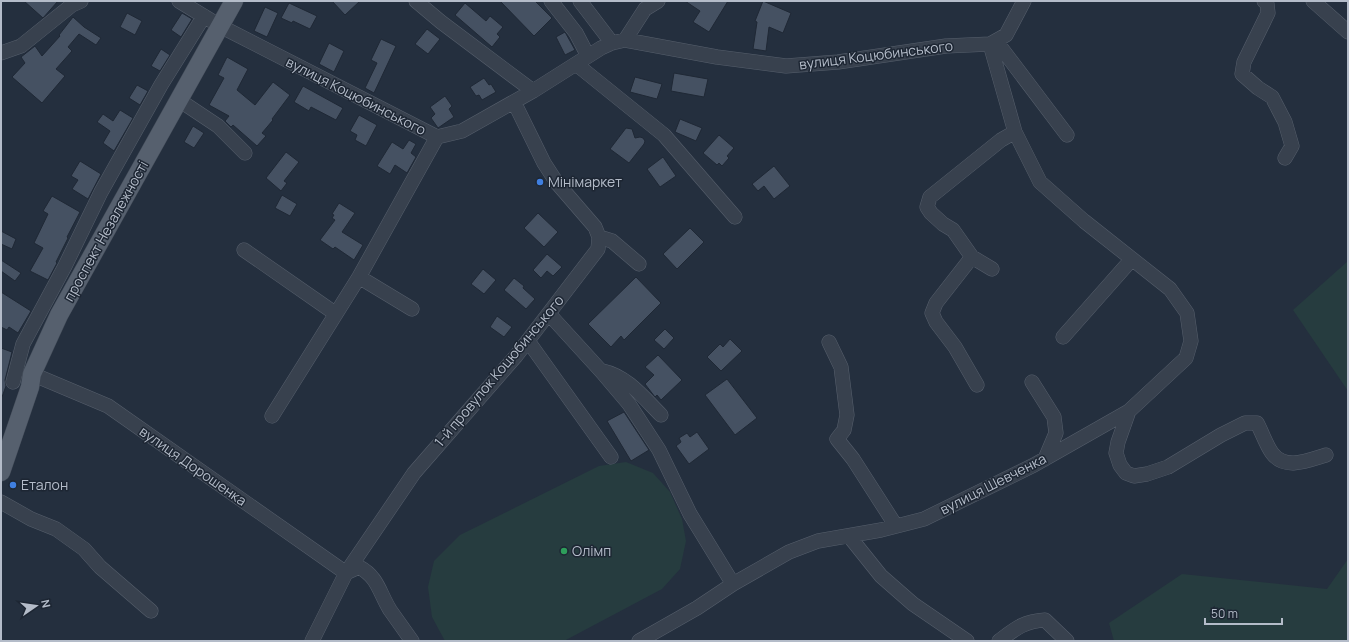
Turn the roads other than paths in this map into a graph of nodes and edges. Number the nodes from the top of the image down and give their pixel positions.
1 (82, 1) edge
2 (179, 1) edge
3 (234, 1) edge
4 (416, 1) edge
5 (551, 1) edge
6 (580, 1) edge
7 (658, 1) edge
8 (1024, 1) edge
9 (1264, 1) edge
10 (1313, 1) edge
11 (204, 16) junction
12 (220, 26) junction
13 (1348, 32) edge
14 (618, 41) junction
15 (993, 42) junction
16 (1, 53) edge
17 (588, 56) junction
18 (576, 64) junction
19 (533, 91) junction
20 (179, 100) junction
21 (514, 102) junction
22 (145, 113) junction
23 (165, 125) junction
24 (1014, 132) junction
25 (1067, 135) dead end
26 (438, 137) junction
27 (245, 153) dead end
28 (1285, 158) dead end
29 (735, 217) dead end
30 (599, 237) junction
31 (244, 250) dead end
32 (972, 257) junction
33 (1132, 259) junction
34 (639, 264) dead end
35 (992, 270) dead end
36 (359, 277) junction
37 (412, 309) dead end
38 (336, 314) junction
39 (548, 314) junction
40 (38, 316) junction
41 (55, 323) junction
42 (1063, 337) dead end
43 (528, 341) junction
44 (829, 342) dead end
45 (601, 371) junction
46 (19, 380) edge
47 (1032, 382) dead end
48 (977, 385) dead end
49 (1129, 411) junction
50 (661, 415) dead end
51 (272, 416) dead end
52 (1326, 454) dead end
53 (611, 457) dead end
54 (1045, 459) junction
55 (1, 472) edge
56 (1, 502) edge
57 (896, 526) junction
58 (849, 536) junction
59 (346, 573) junction
60 (733, 584) junction
61 (150, 612) dead end
62 (312, 641) edge
63 (412, 641) edge
64 (639, 641) edge
65 (967, 641) edge
66 (999, 641) edge
67 (1067, 641) edge

1 - 16 street
2 - 11 street, вулиця Коцюбинського
3 - 12 main road, проспект Незалежності
4 - 19 street
5 - 17 street
6 - 14 street
7 - 14 street, вулиця Коцюбинського
8 - 15 street
9 - 28 street
10 - 13 street
11 - 12 street, вулиця Коцюбинського
11 - 22 street
12 - 20 main road, проспект Незалежності
12 - 26 street, вулиця Коцюбинського
14 - 15 street, вулиця Коцюбинського
14 - 17 street, вулиця Коцюбинського
15 - 24 street
15 - 25 street
17 - 18 street, вулиця Коцюбинського
18 - 19 street, вулиця Коцюбинського
18 - 29 street
19 - 21 street, вулиця Коцюбинського
20 - 23 main road, проспект Незалежності
20 - 27 street
21 - 26 street, вулиця Коцюбинського
21 - 30 street
22 - 23 street
22 - 40 street
23 - 41 main road, проспект Незалежності
24 - 32 street
24 - 33 street
26 - 36 street
30 - 34 street
30 - 39 street, 1-й провулок Коцюбинського
31 - 38 street
32 - 35 street
32 - 48 street
33 - 42 street
33 - 49 street, вулиця Шевченка
36 - 37 street
36 - 38 street
38 - 51 street
39 - 43 street, 1-й провулок Коцюбинського
39 - 45 street
40 - 41 street
40 - 46 street
41 - 46 main road, проспект Незалежності
43 - 53 street
43 - 59 street, 1-й провулок Коцюбинського
44 - 57 street
45 - 50 street
45 - 60 street
46 - 55 main road, проспект Незалежності
46 - 59 street, вулиця Дорошенка
47 - 54 street
49 - 52 street, вулиця Шевченка
49 - 54 street, вулиця Шевченка
54 - 57 street, вулиця Шевченка
56 - 61 street
57 - 58 street, вулиця Шевченка
58 - 60 street, вулиця Шевченка
58 - 65 street
59 - 62 street, 1-й провулок Коцюбинського
59 - 63 street
60 - 64 street, вулиця Шевченка
66 - 67 street

